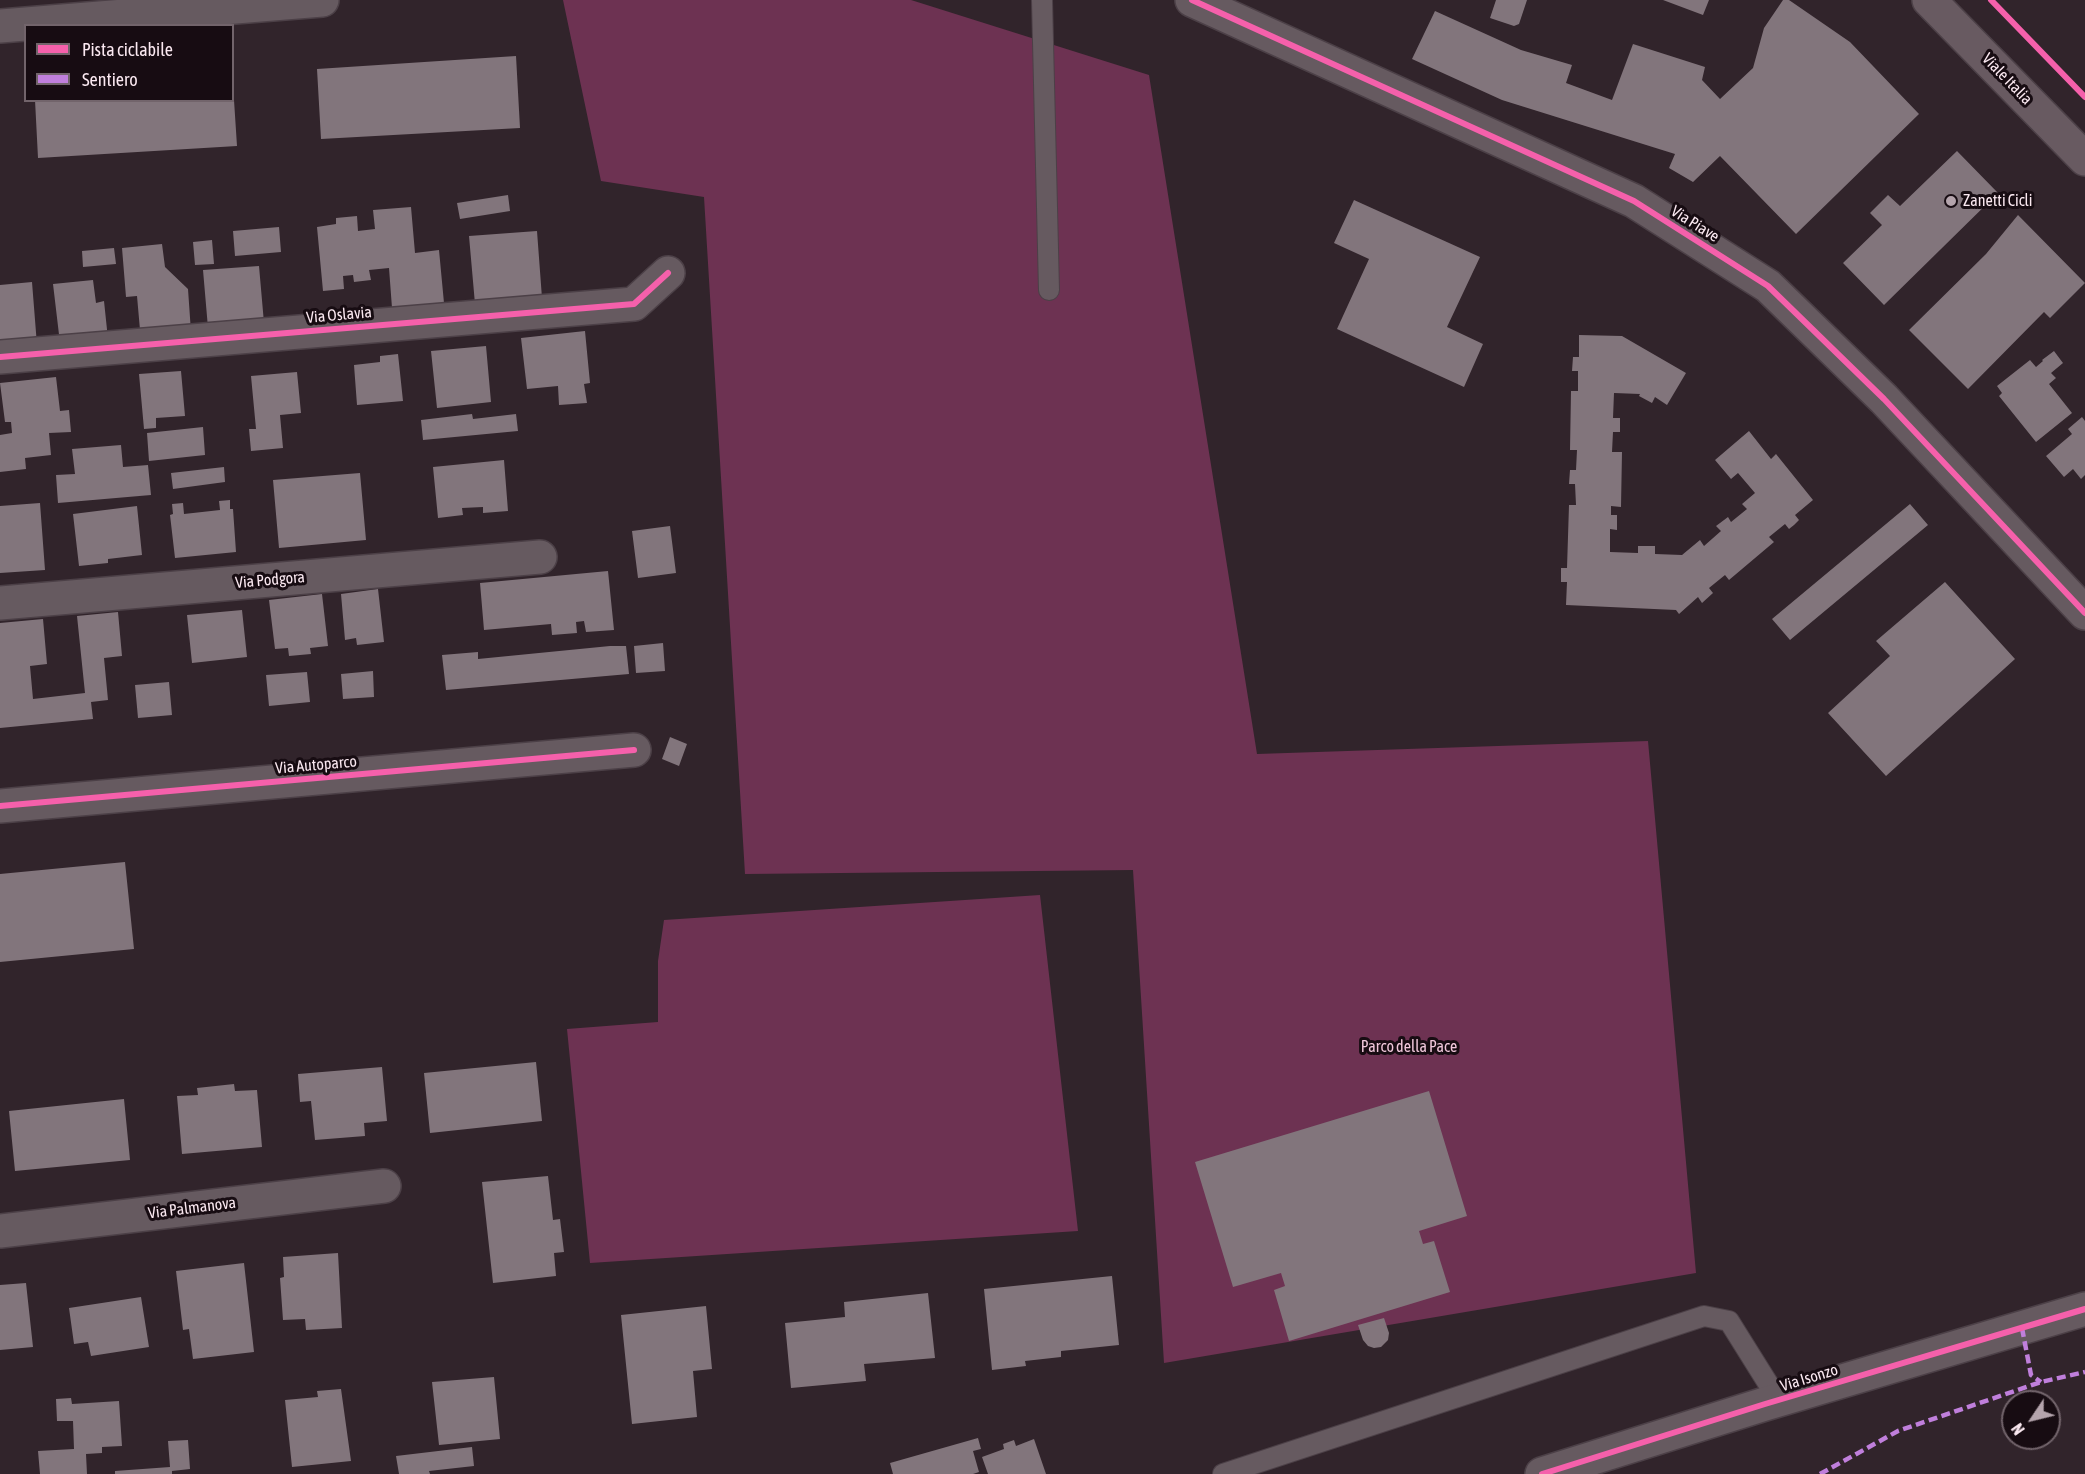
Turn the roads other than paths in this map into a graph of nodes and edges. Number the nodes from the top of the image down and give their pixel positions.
1 (322, 0) edge
2 (1042, 0) edge
3 (1192, 0) edge
4 (1929, 0) edge
5 (24, 24) edge
6 (25, 24) edge
7 (0, 26) edge
8 (2085, 159) edge
9 (668, 273) dead end
10 (1049, 290) dead end
11 (0, 357) edge
12 (540, 557) dead end
13 (0, 603) edge
14 (2085, 613) edge
15 (634, 750) dead end
16 (0, 806) edge
17 (384, 1186) dead end
18 (0, 1231) edge
19 (2085, 1309) edge
20 (1779, 1401) junction
21 (1223, 1474) edge
22 (1542, 1474) edge

1 - 6 street
2 - 10 lane
3 - 14 street, Via Piave
4 - 8 main road, Viale Italia
5 - 7 street
9 - 11 street, Via Oslavia
12 - 13 street, Via Podgora
15 - 16 street, Via Autoparco
17 - 18 street, Via Palmanova
19 - 20 street, Via Isonzo
20 - 21 lane
20 - 22 street, Via Isonzo

